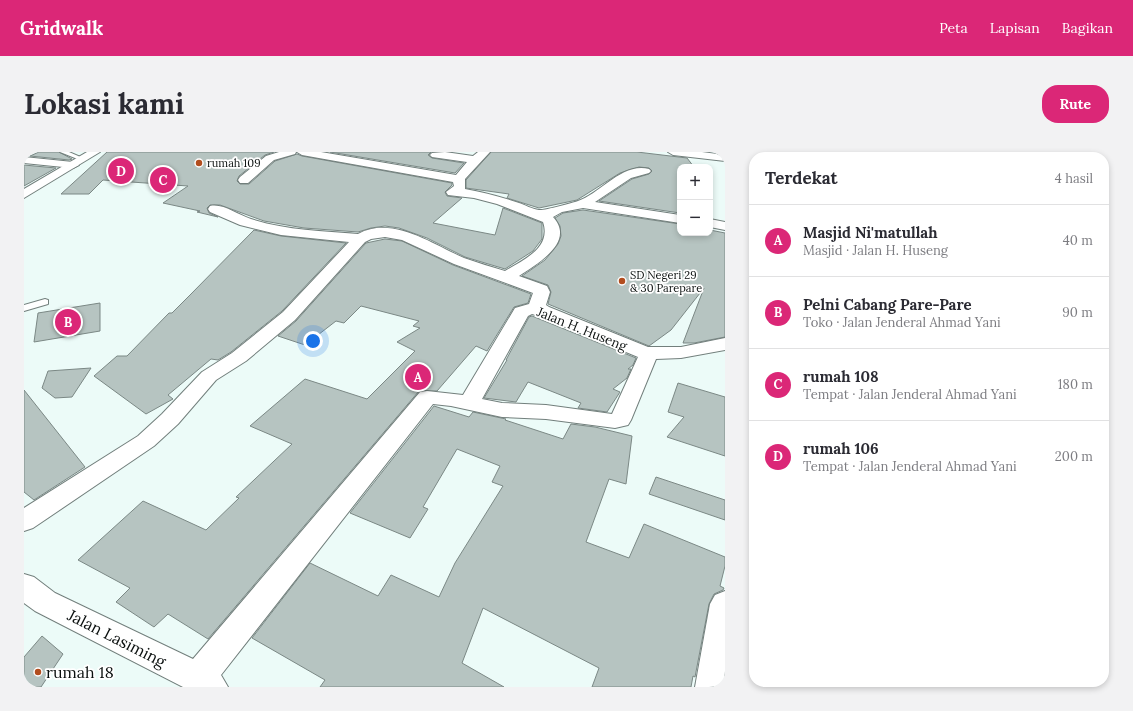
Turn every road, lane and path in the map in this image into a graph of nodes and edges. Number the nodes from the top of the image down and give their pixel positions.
1 (63, 152) edge
2 (95, 152) edge
3 (291, 152) edge
4 (302, 152) edge
5 (486, 152) edge
6 (673, 152) edge
7 (704, 152) edge
8 (434, 153) edge
9 (725, 154) edge
10 (725, 158) edge
11 (24, 160) edge
12 (476, 160) junction
13 (77, 162) junction
14 (644, 171) dead end
15 (459, 179) junction
16 (244, 180) dead end
17 (24, 194) edge
18 (582, 204) junction
19 (215, 209) dead end
20 (537, 214) junction
21 (677, 218) edge
22 (725, 219) edge
23 (713, 223) edge
24 (725, 225) edge
25 (360, 239) junction
26 (507, 277) junction
27 (45, 302) dead end
28 (24, 308) edge
29 (543, 310) junction
30 (725, 344) edge
31 (649, 354) junction
32 (468, 404) junction
33 (24, 521) edge
34 (24, 586) edge
35 (725, 604) edge
36 (204, 683) edge
37 (712, 687) edge

1 - 13 lane
2 - 13 main road
3 - 16 main road
4 - 15 main road
5 - 12 main road
6 - 10 main road
7 - 9 main road
8 - 12 main road
11 - 13 main road
12 - 15 main road
13 - 17 main road
14 - 18 main road
15 - 20 main road
18 - 20 main road
18 - 21 main road
19 - 25 main road
20 - 26 main road
22 - 24 main road
23 - 24 main road
25 - 26 main road
25 - 33 main road
26 - 29 main road
27 - 28 lane
29 - 31 main road, Jalan H. Huseng
29 - 32 main road, Jalan H. Huseng
30 - 31 main road, Jalan H. Huseng
31 - 32 main road
32 - 36 main road
34 - 36 main road, Jalan Lasiming
35 - 37 main road

